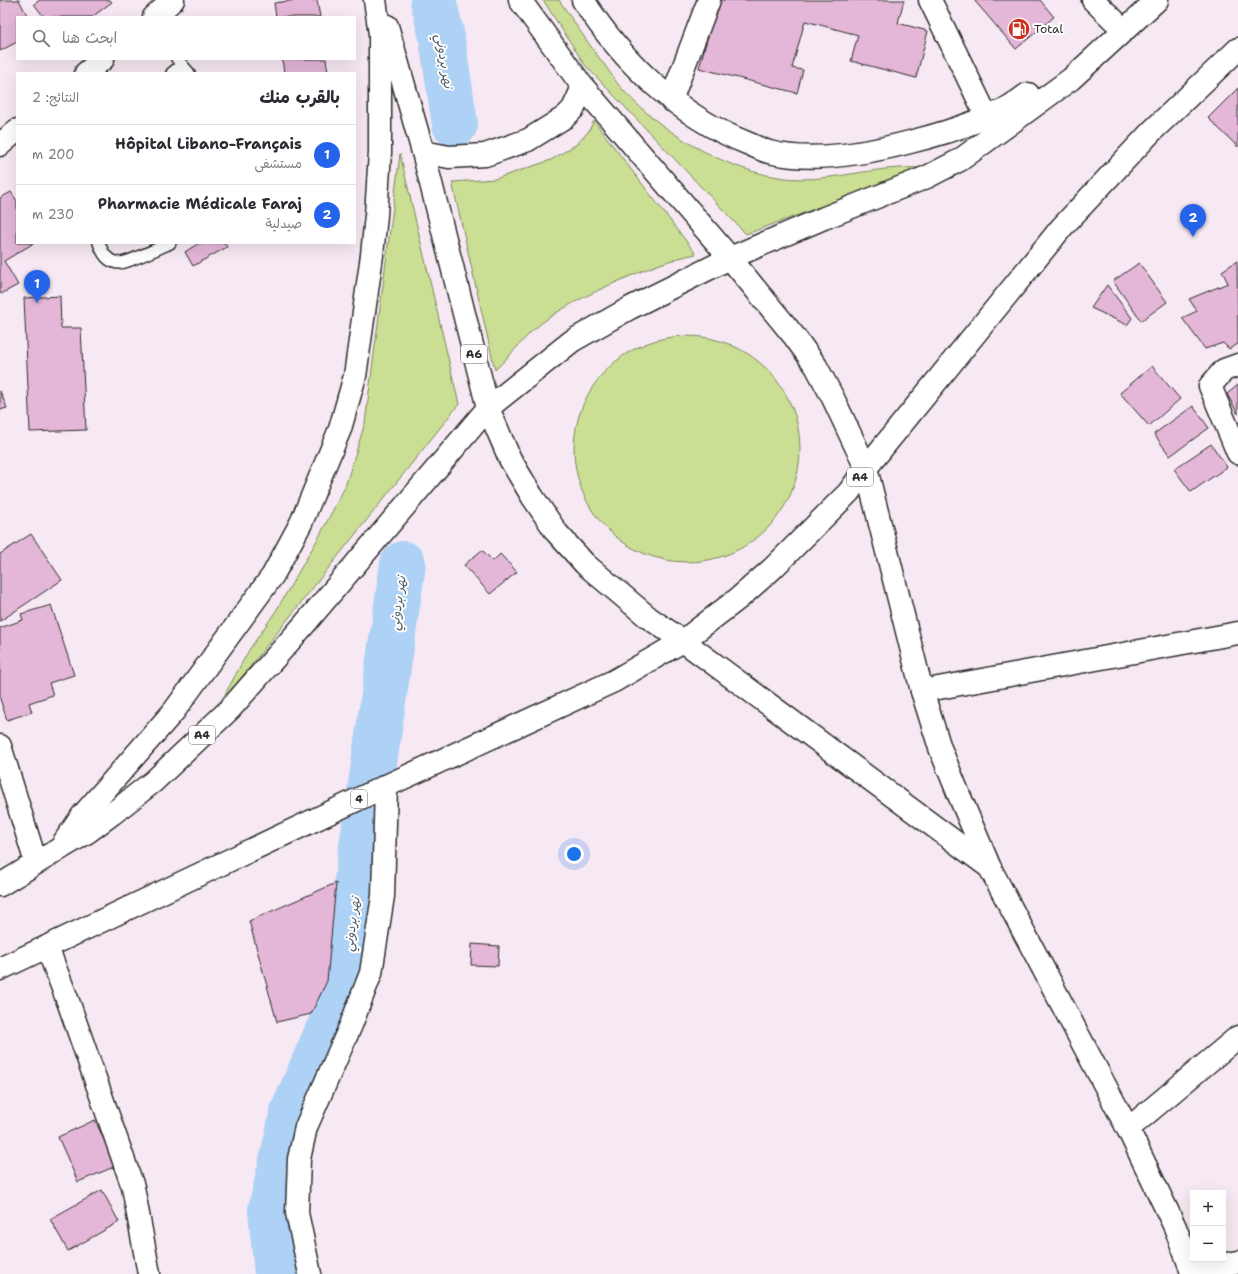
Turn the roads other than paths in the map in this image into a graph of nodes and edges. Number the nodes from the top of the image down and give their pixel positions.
1 (173, 0) edge
2 (375, 0) edge
3 (380, 0) edge
4 (520, 0) edge
5 (583, 0) edge
6 (709, 0) edge
7 (930, 0) edge
8 (1093, 0) edge
9 (1157, 0) edge
10 (155, 16) edge
11 (1116, 37) junction
12 (1238, 49) edge
13 (102, 60) edge
14 (183, 66) edge
15 (87, 72) edge
16 (174, 72) edge
17 (583, 87) junction
18 (671, 100) junction
19 (987, 117) junction
20 (422, 152) junction
21 (99, 244) edge
22 (168, 244) edge
23 (730, 258) junction
24 (1238, 365) edge
25 (488, 408) junction
26 (1238, 453) edge
27 (866, 468) junction
28 (1238, 632) edge
29 (683, 641) junction
30 (922, 691) junction
31 (0, 746) edge
32 (386, 786) junction
33 (59, 849) junction
34 (36, 863) junction
35 (990, 868) junction
36 (0, 885) edge
37 (46, 947) junction
38 (0, 969) edge
39 (1238, 1037) edge
40 (1128, 1129) junction
41 (1238, 1262) edge
42 (1192, 1272) edge
43 (149, 1274) edge
44 (310, 1274) edge

1 - 10 main road
2 - 33 main road
3 - 20 main road, A6
4 - 17 main road
5 - 18 main road
6 - 18 main road
7 - 19 main road
8 - 11 main road
9 - 11 main road, A4
11 - 19 main road
11 - 23 main road, A4
12 - 27 main road, A4
13 - 15 main road
14 - 16 lane
17 - 20 main road
17 - 23 main road
18 - 19 main road
20 - 25 main road, A6
21 - 22 lane
23 - 25 main road, A4
23 - 27 main road
24 - 26 main road
25 - 29 main road, A6
25 - 33 main road, A4
27 - 29 main road, A4
27 - 30 main road
28 - 30 main road
29 - 32 main road, A4
29 - 35 main road
30 - 35 main road
31 - 34 main road
32 - 37 main road, 4
32 - 44 main road
33 - 34 main road, A4
34 - 36 main road, A4
35 - 40 main road
37 - 38 main road
37 - 43 main road
39 - 40 main road
40 - 42 main road
41 - 42 main road

